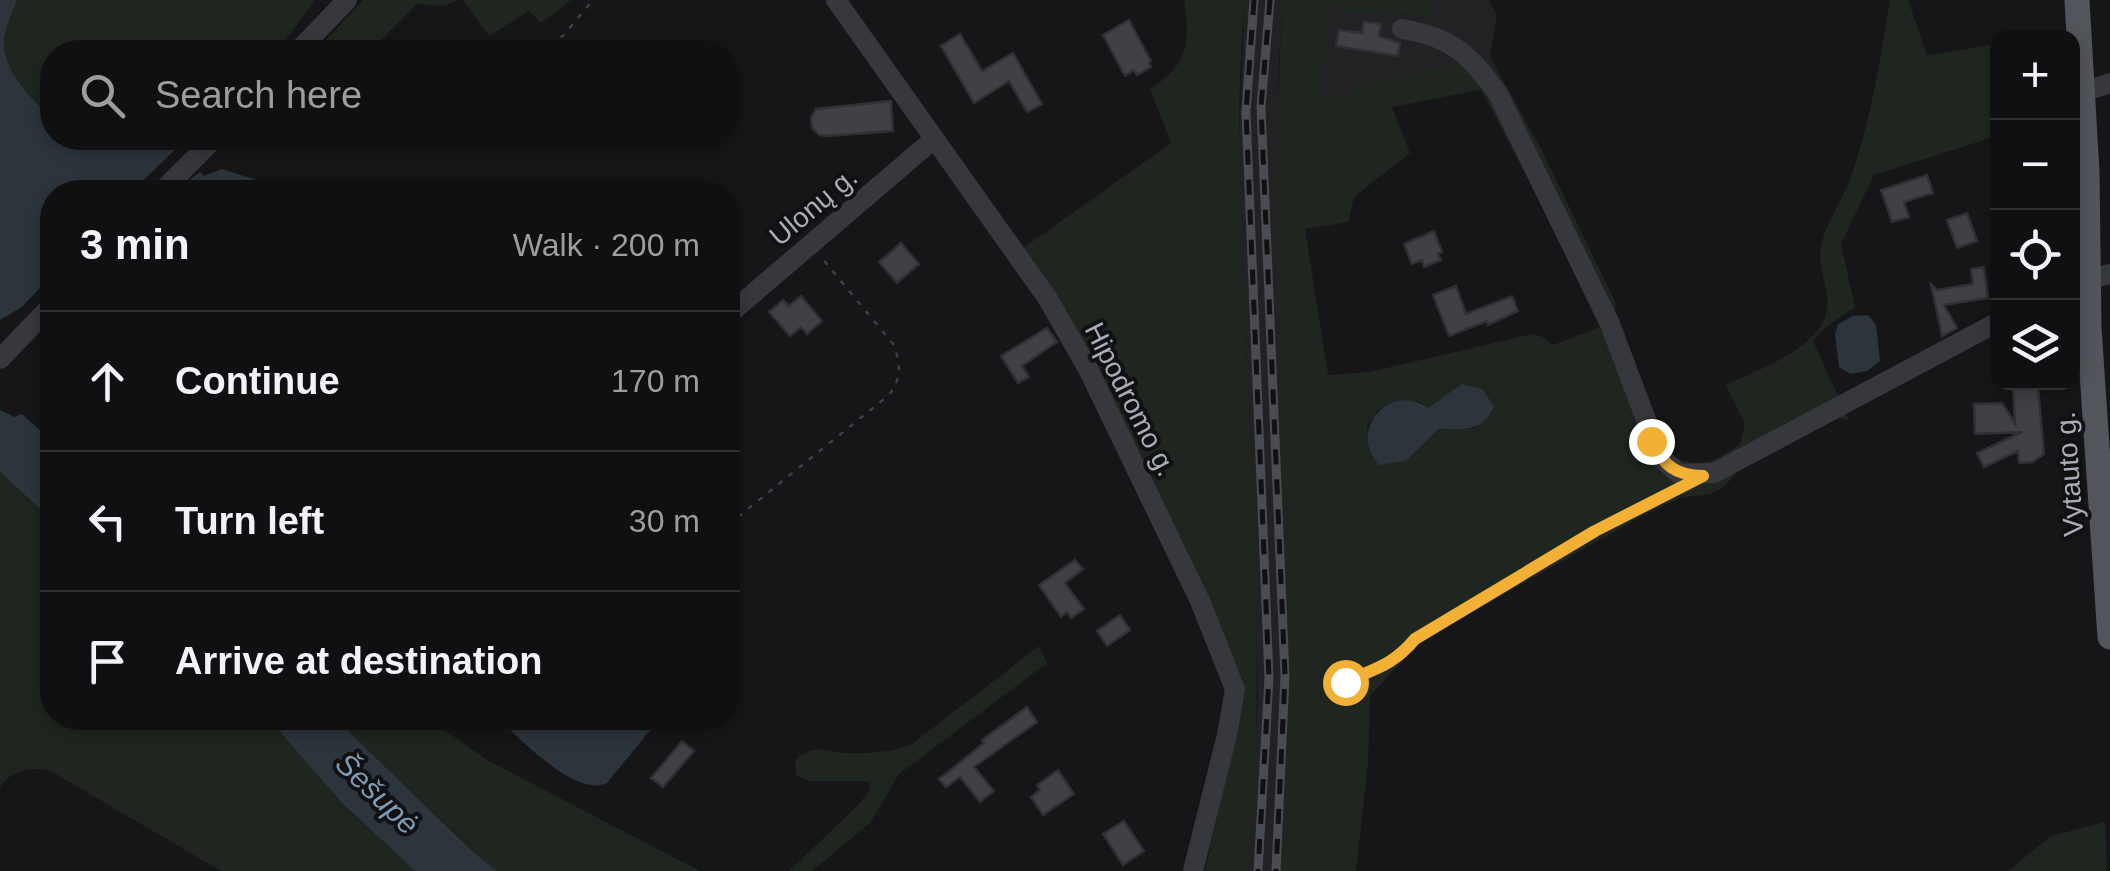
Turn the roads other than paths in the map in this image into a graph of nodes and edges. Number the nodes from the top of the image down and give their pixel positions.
1 (347, 0) edge
2 (836, 0) edge
3 (2078, 0) edge
4 (1402, 29) dead end
5 (308, 40) edge
6 (2110, 83) edge
7 (2084, 92) junction
8 (934, 139) junction
9 (202, 150) edge
10 (173, 180) edge
11 (2090, 279) edge
12 (740, 305) edge
13 (40, 317) edge
14 (1990, 326) edge
15 (0, 359) edge
16 (2110, 636) edge
17 (1193, 871) edge

1 - 5 street
2 - 8 street, Hipodromo g.
3 - 7 main road, Vytauto g.
4 - 14 street
6 - 7 street
7 - 11 main road, Vytauto g.
8 - 12 street, Ulonų g.
8 - 17 street, Hipodromo g.
9 - 10 street
11 - 16 main road, Vytauto g.
13 - 15 street

